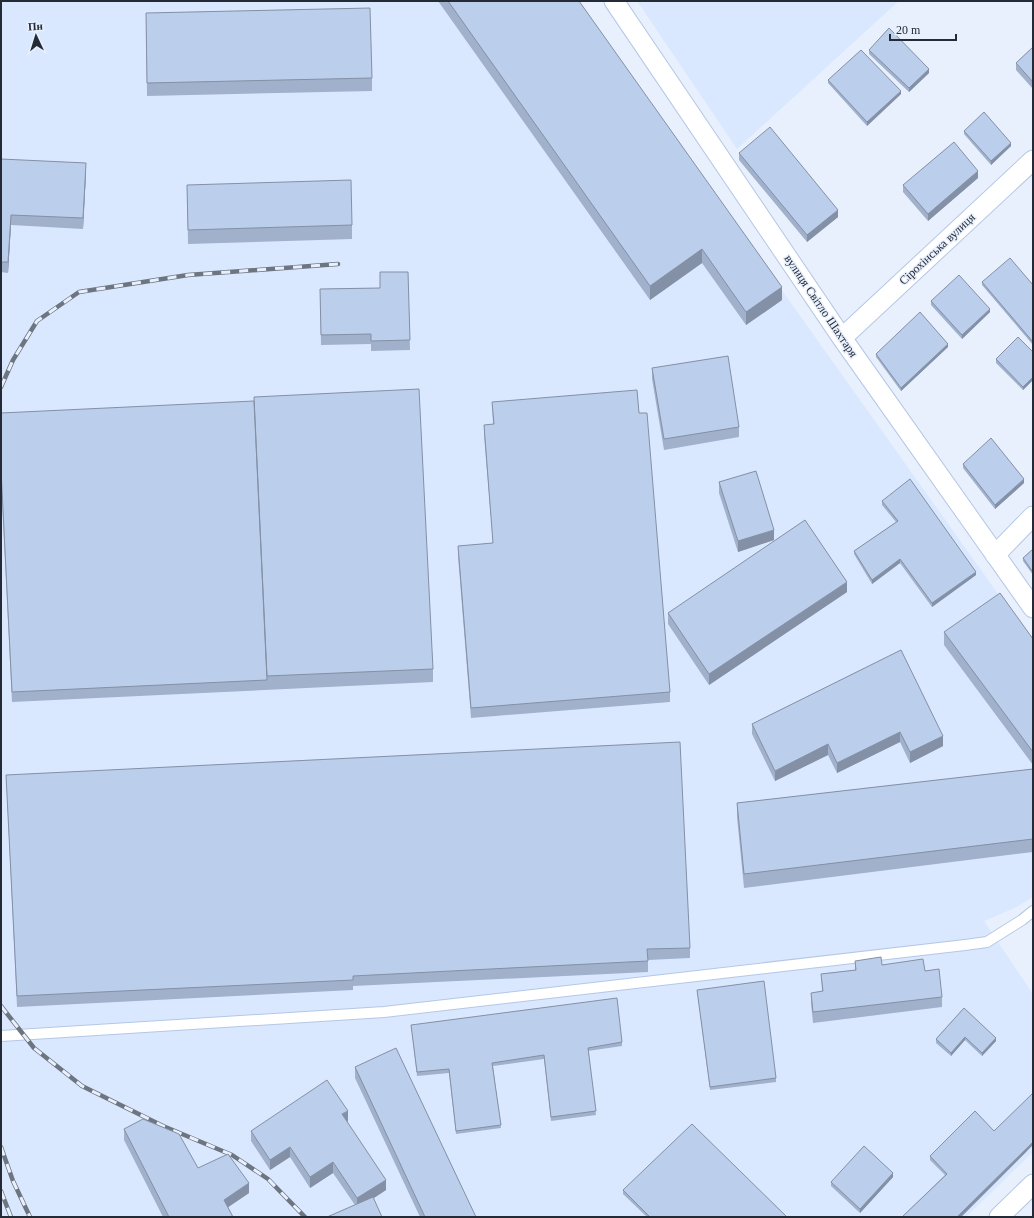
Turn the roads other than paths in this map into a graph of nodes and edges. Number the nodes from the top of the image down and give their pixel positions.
1 (614, 1) edge
2 (1033, 160) edge
3 (842, 338) junction
4 (1033, 516) edge
5 (995, 554) junction
6 (1033, 608) edge
7 (1033, 911) edge
8 (1, 1036) edge
9 (1033, 1184) edge
10 (999, 1217) edge

1 - 3 street, вулиця Світло Шахтаря
2 - 3 street, Сірохінська вулиця
3 - 5 street, вулиця Світло Шахтаря
4 - 5 street
5 - 6 street, вулиця Світло Шахтаря
7 - 8 lane
9 - 10 street

